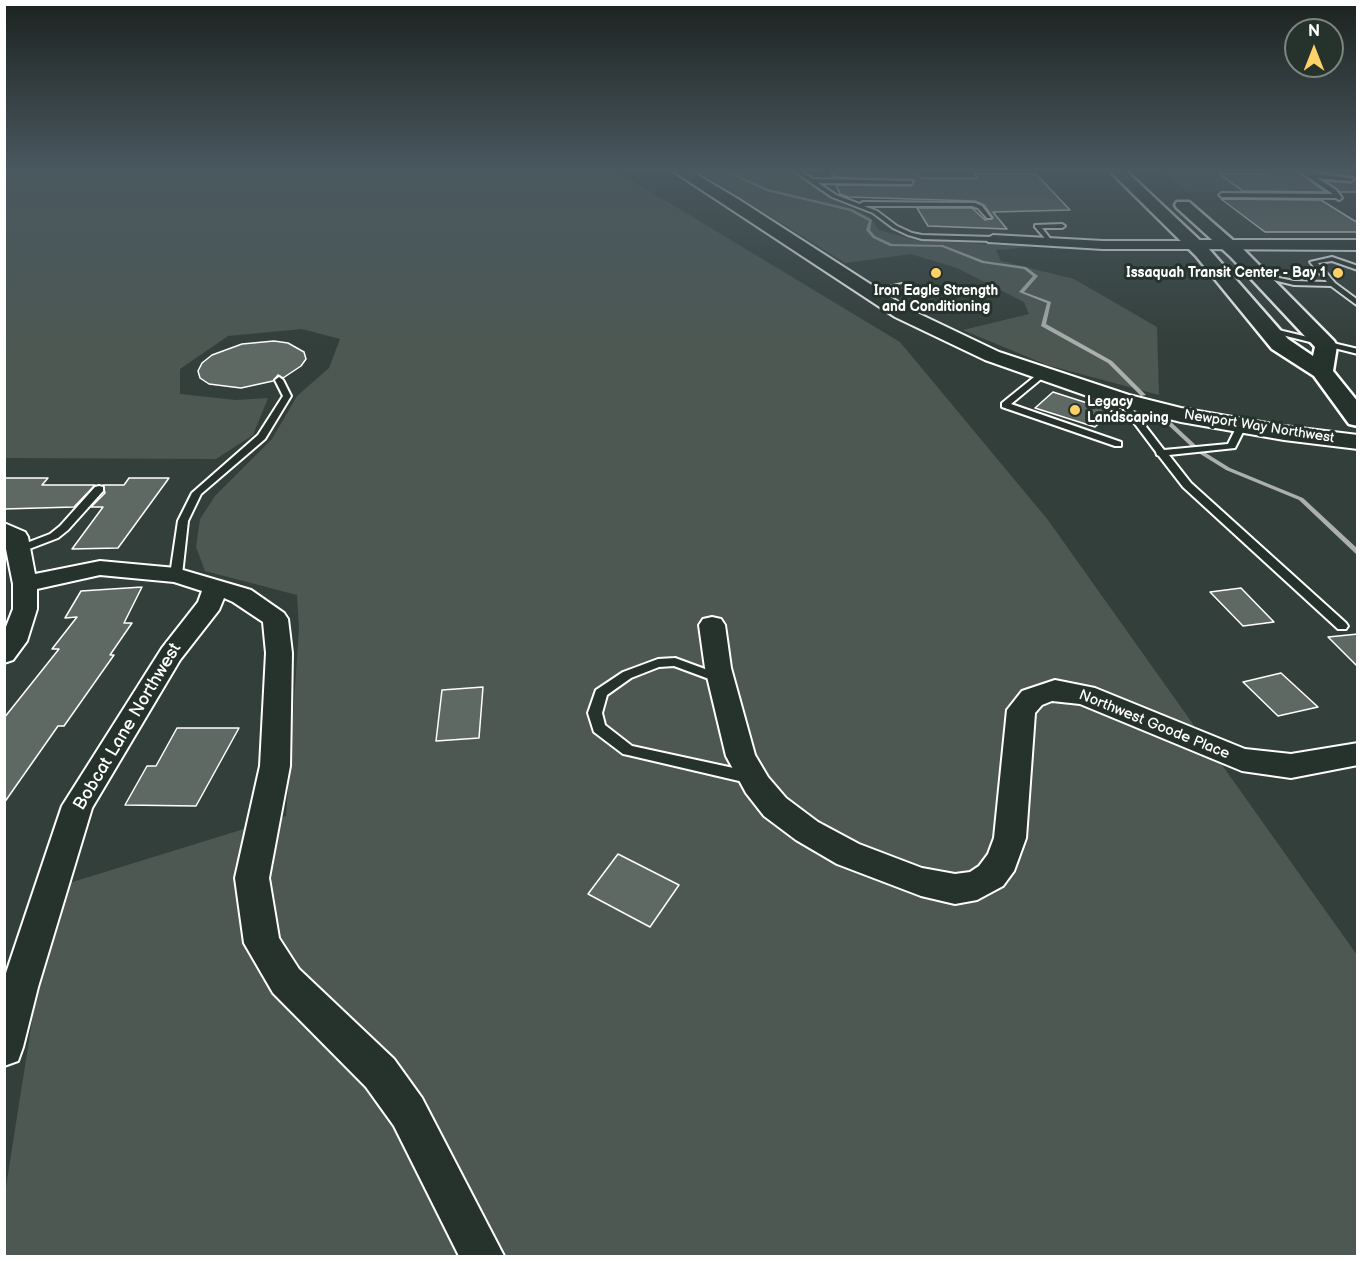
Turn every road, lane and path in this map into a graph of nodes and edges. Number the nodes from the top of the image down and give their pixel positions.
1 (775, 230) edge
2 (901, 230) edge
3 (1040, 230) edge
4 (1179, 230) edge
5 (1212, 230) edge
6 (993, 239) joint
7 (1049, 241) junction
8 (1195, 245) junction
9 (1229, 245) junction
10 (1308, 245) junction
11 (1358, 245) edge
12 (1327, 259) junction
13 (1358, 268) edge
14 (1260, 276) junction
15 (1333, 284) junction
16 (902, 286) dead end
17 (870, 292) junction
18 (1358, 304) edge
19 (931, 306) dead end
20 (902, 313) junction
21 (1268, 329) junction
22 (1326, 346) junction
23 (1358, 352) edge
24 (1322, 371) junction
25 (1042, 375) junction
26 (279, 380) dead end
27 (1121, 400) junction
28 (1358, 419) edge
29 (1241, 426) junction
30 (1358, 442) edge
31 (1118, 444) dead end
32 (1160, 453) junction
33 (99, 489) dead end
34 (12, 543) edge
35 (176, 575) junction
36 (25, 584) junction
37 (215, 587) junction
38 (15, 612) edge
39 (712, 625) dead end
40 (1342, 626) dead end
41 (4, 654) edge
42 (721, 680) junction
43 (1358, 754) edge
44 (753, 778) junction
45 (4, 1047) edge
46 (482, 1257) edge

1 - 17 street, Newport Way Northwest
2 - 6 lane
3 - 7 lane
4 - 8 main road
5 - 9 main road
6 - 7 street
7 - 8 street
8 - 9 street
8 - 21 main road
9 - 10 street
9 - 14 main road
10 - 11 street
10 - 12 lane
12 - 13 lane
12 - 15 lane
14 - 15 lane
14 - 22 main road
15 - 18 lane
16 - 17 lane
17 - 20 street, Newport Way Northwest
19 - 20 lane
20 - 25 street, Newport Way Northwest
21 - 22 lane
21 - 24 main road
22 - 23 lane
22 - 24 main road
24 - 28 main road
25 - 27 street, Newport Way Northwest
25 - 31 lane
26 - 35 lane
27 - 29 street, Newport Way Northwest
27 - 32 lane
29 - 30 street, Newport Way Northwest
29 - 32 lane
32 - 40 lane
33 - 34 lane
34 - 36 street
35 - 36 street
35 - 37 street
36 - 38 street
37 - 45 street, Bobcat Lane Northwest
37 - 46 street
38 - 41 street
39 - 42 street, Northwest Goode Place
42 - 44 street, Northwest Goode Place
42 - 44 lane
43 - 44 street, Northwest Goode Place

